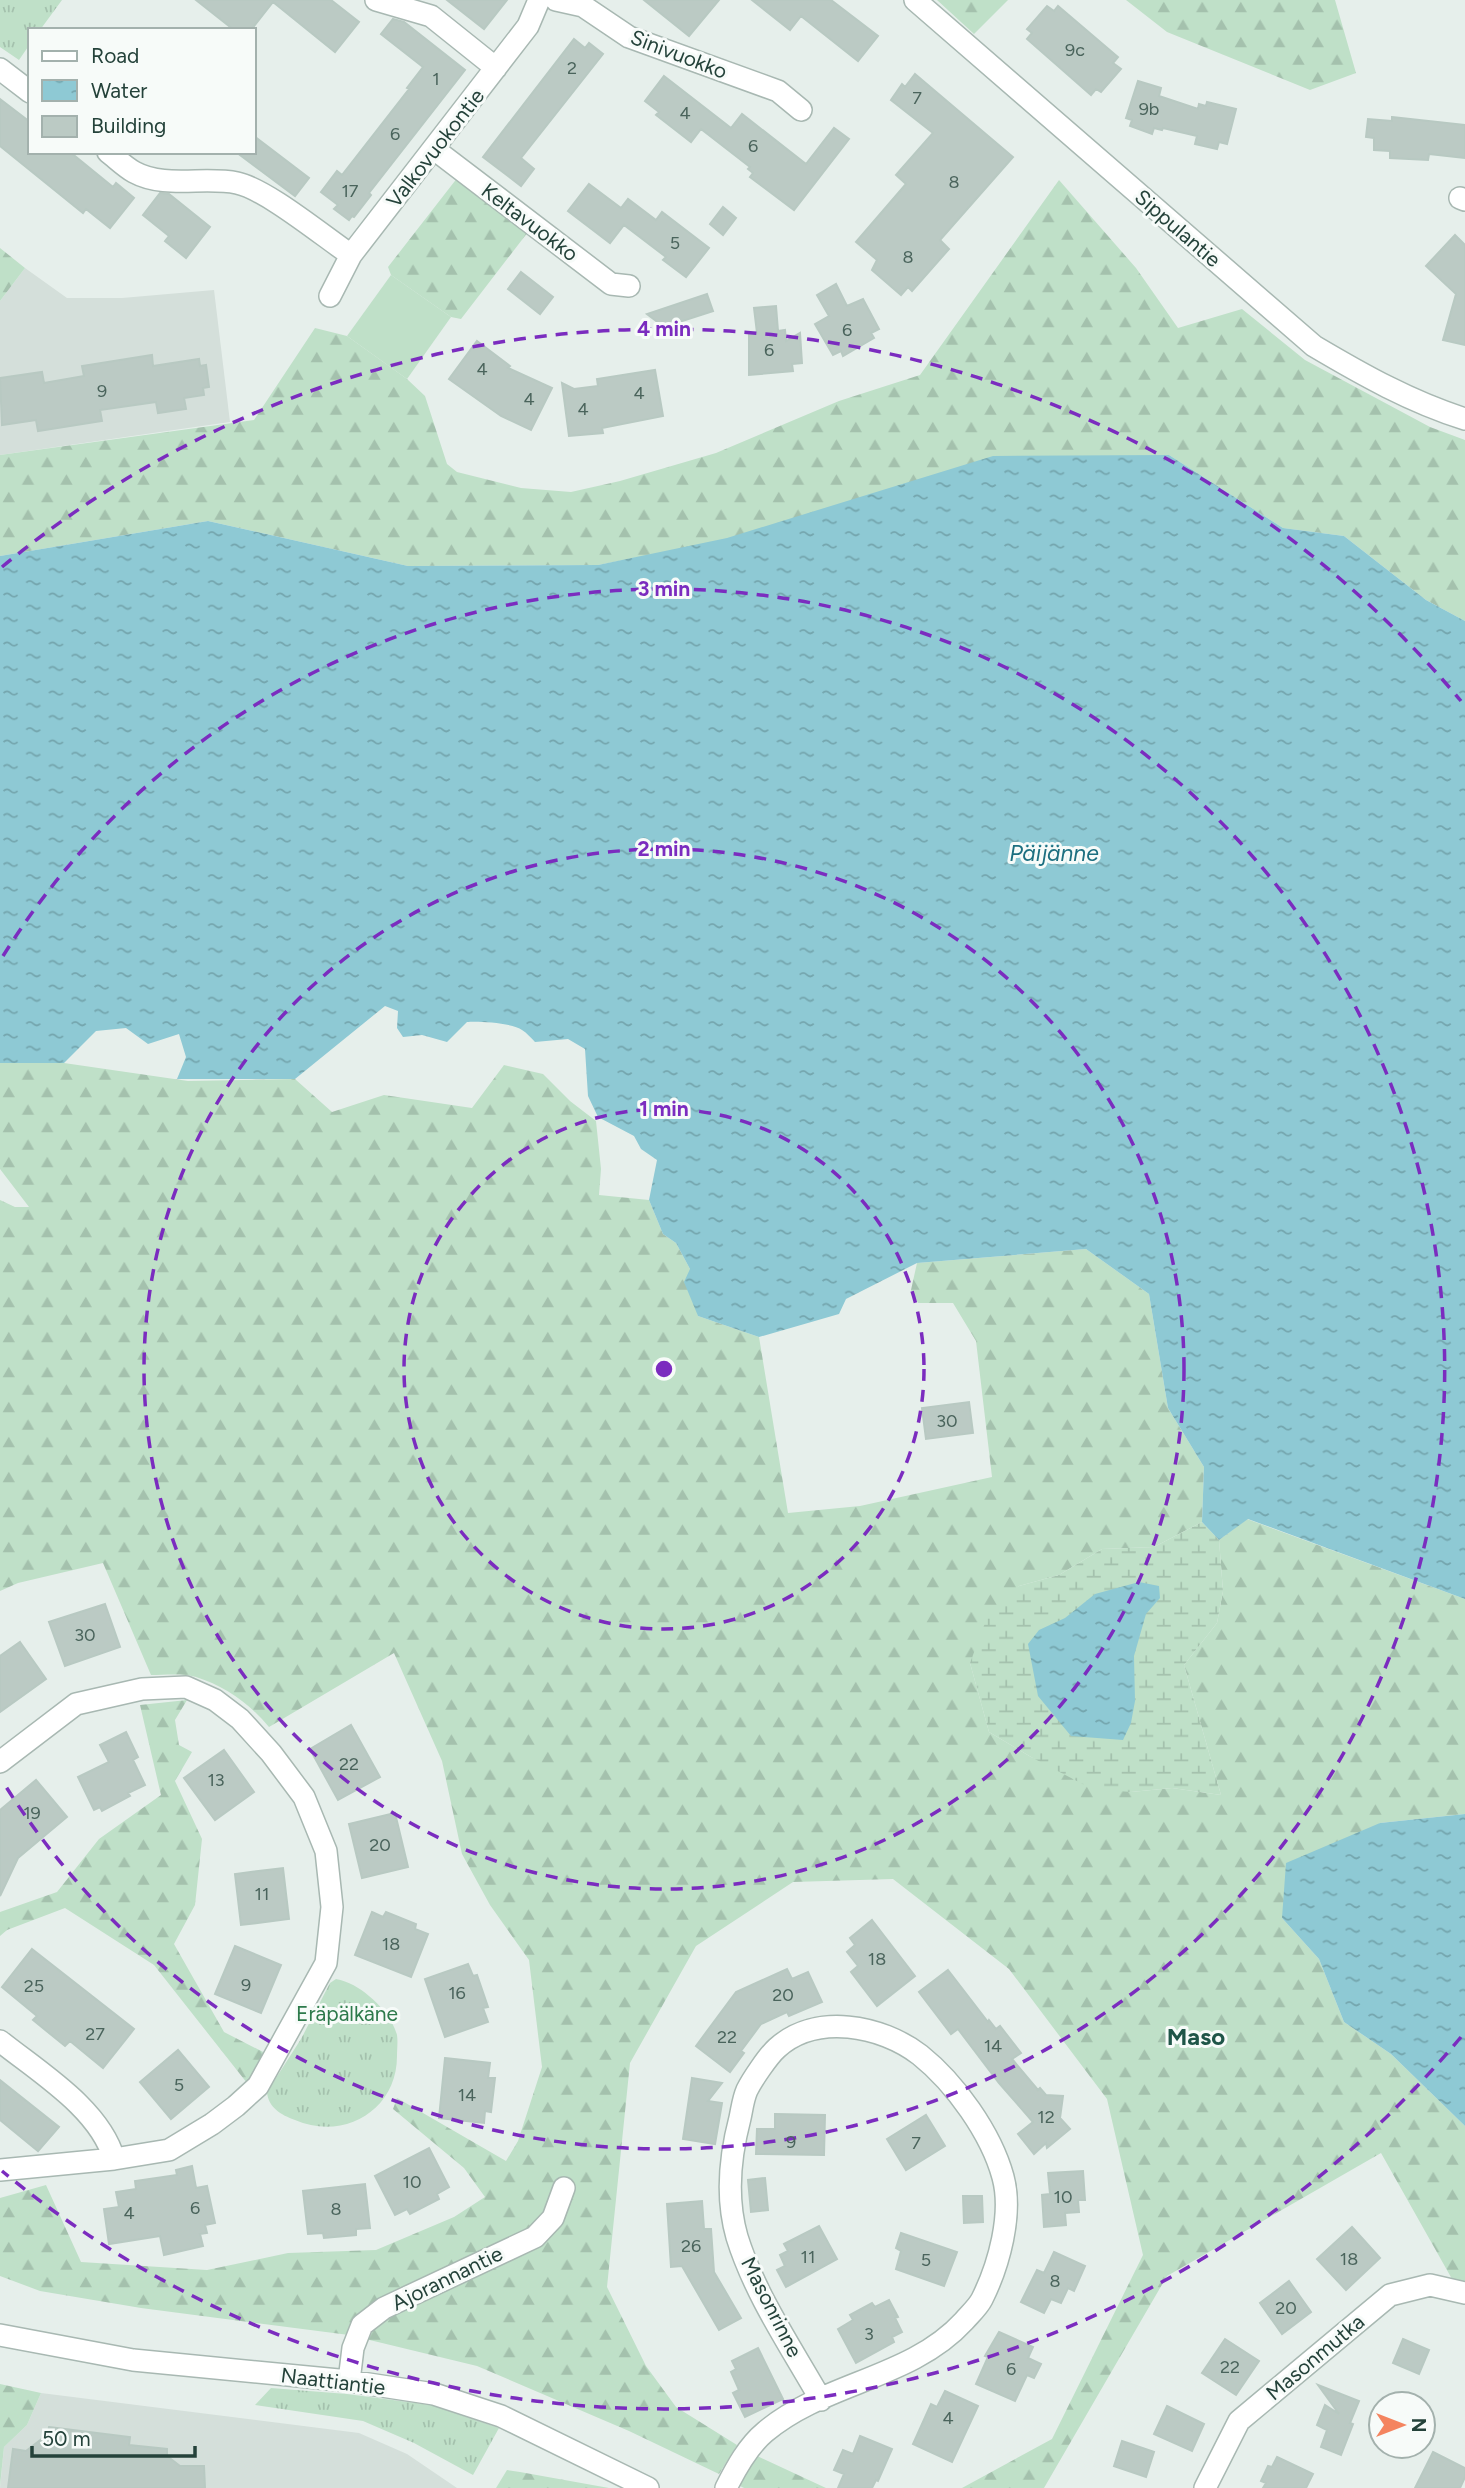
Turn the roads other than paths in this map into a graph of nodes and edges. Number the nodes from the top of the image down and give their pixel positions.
1 (376, 0) edge
2 (539, 0) edge
3 (556, 0) edge
4 (915, 0) edge
5 (496, 68) junction
6 (0, 69) edge
7 (28, 90) edge
8 (801, 110) dead end
9 (434, 149) junction
10 (111, 154) edge
11 (351, 255) junction
12 (629, 286) dead end
13 (330, 296) dead end
14 (1465, 419) edge
15 (0, 1762) edge
16 (0, 2041) edge
17 (114, 2159) junction
18 (0, 2170) edge
19 (564, 2188) dead end
20 (1465, 2293) edge
21 (0, 2335) edge
22 (349, 2381) junction
23 (821, 2400) junction
24 (648, 2488) edge
25 (726, 2488) edge
26 (1205, 2488) edge

1 - 5 street
2 - 5 street, Valkovuokontie
3 - 8 street, Sinivuokko
4 - 14 street, Sippulantie
5 - 9 street, Valkovuokontie
6 - 7 street
9 - 11 street, Valkovuokontie
9 - 12 street, Keltavuokko
10 - 11 street
11 - 13 street, Valkovuokontie
15 - 17 street
16 - 17 street
17 - 18 street
19 - 22 street, Ajorannantie
20 - 26 street, Masonmutka
21 - 22 street, Naattiantie
22 - 24 street, Naattiantie
23 - 23 street, Masonrinne
23 - 25 street, Masonrinne

